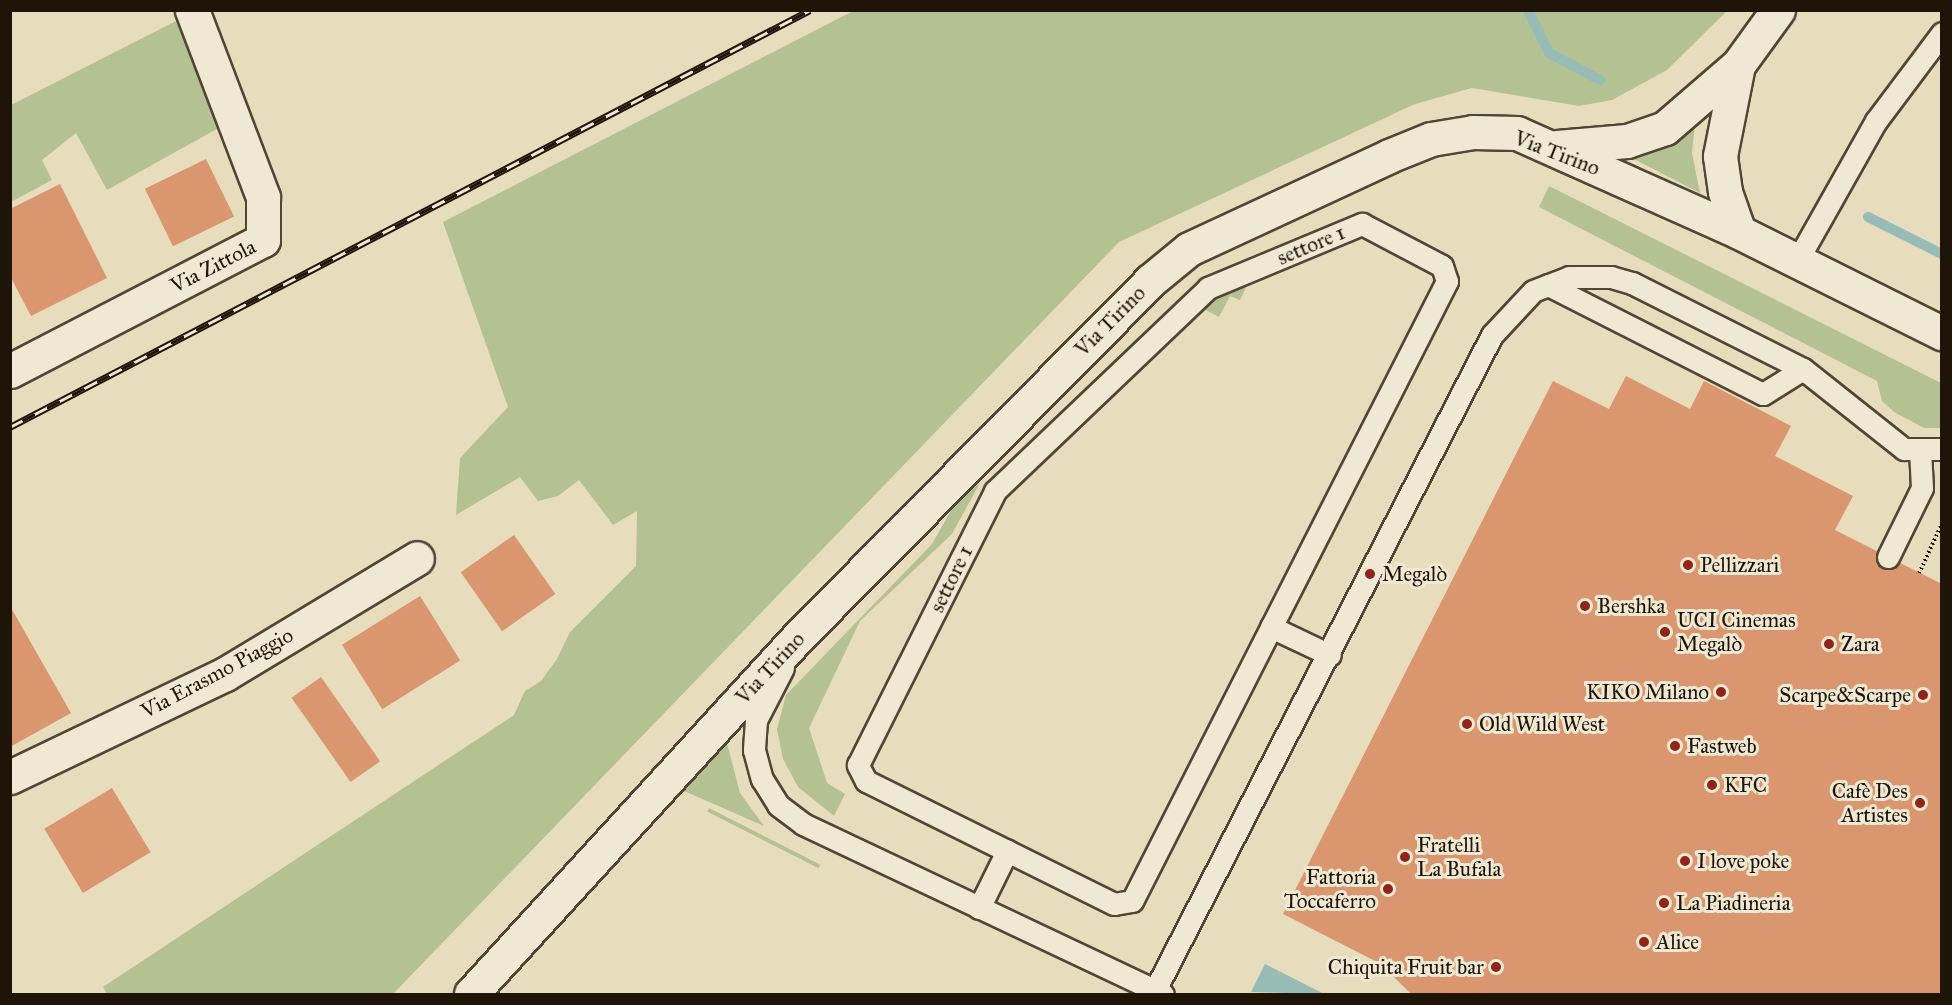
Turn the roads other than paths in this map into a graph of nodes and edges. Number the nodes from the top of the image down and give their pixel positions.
1 (192, 10) edge
2 (1778, 10) edge
3 (1941, 33) edge
4 (1738, 65) junction
5 (1554, 147) junction
6 (1739, 232) junction
7 (1797, 261) junction
8 (1548, 285) junction
9 (1941, 333) edge
10 (1803, 369) junction
11 (10, 371) edge
12 (1941, 448) edge
13 (1920, 452) junction
14 (1888, 557) dead end
15 (417, 558) dead end
16 (1271, 627) junction
17 (800, 635) junction
18 (1330, 655) junction
19 (10, 777) edge
20 (1007, 851) junction
21 (979, 908) junction
22 (1157, 993) edge
23 (471, 994) edge

1 - 11 street, Via Zittola
2 - 4 street
3 - 7 lane
4 - 5 street
4 - 6 street
5 - 6 street, Via Tirino
5 - 17 street, Via Tirino
6 - 7 street, Via Tirino
7 - 9 street, Via Tirino
8 - 10 lane
8 - 10 lane
8 - 18 lane
10 - 13 lane
12 - 13 lane
13 - 14 lane
15 - 19 street, Via Erasmo Piaggio
16 - 18 lane
16 - 20 lane, settore 1
16 - 20 lane, settore 1
17 - 21 lane
17 - 23 street, Via Tirino
18 - 22 lane
20 - 21 lane
21 - 22 lane

